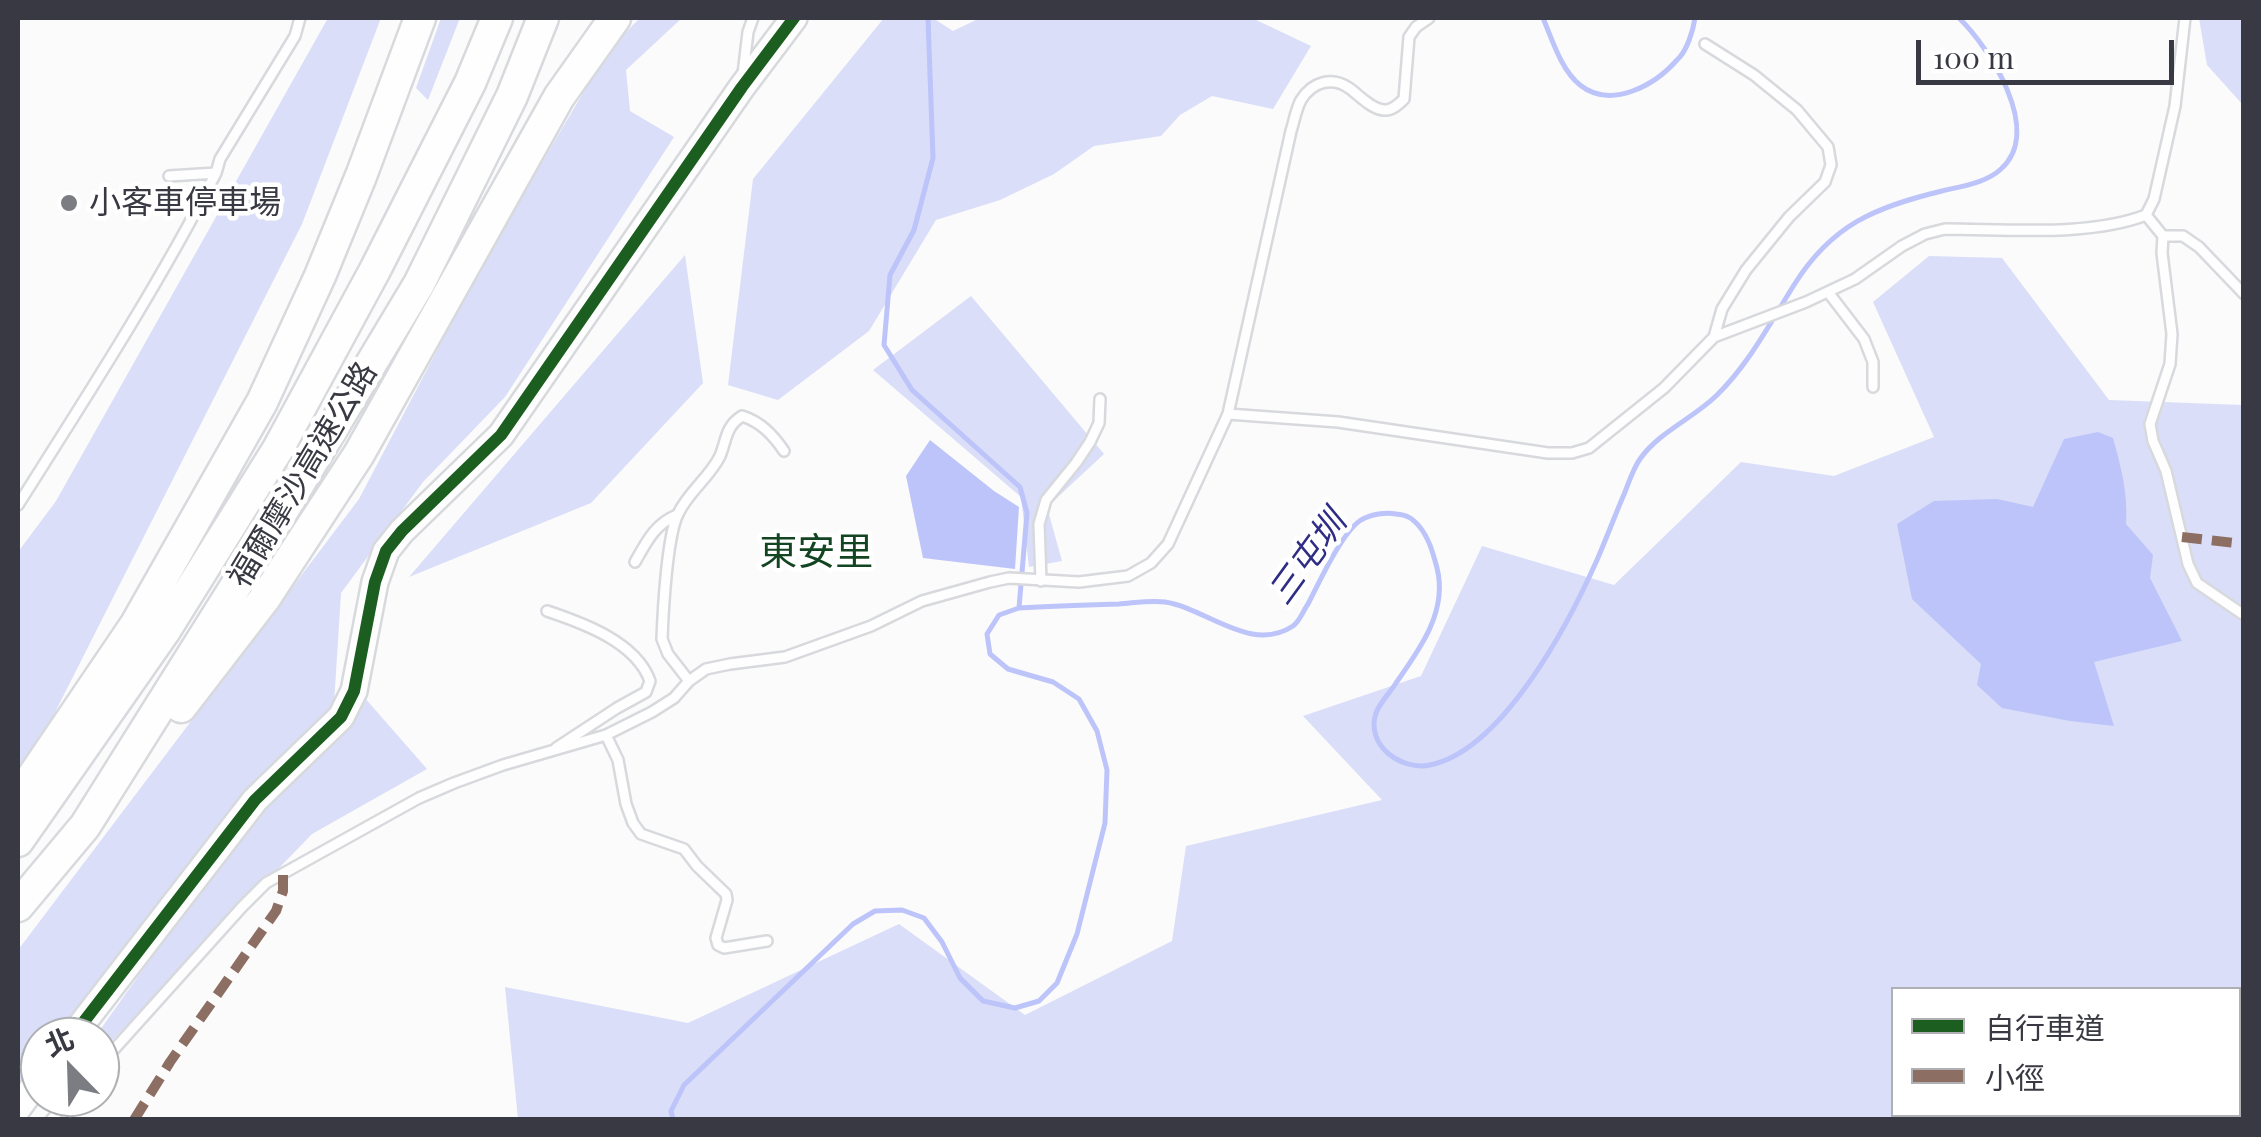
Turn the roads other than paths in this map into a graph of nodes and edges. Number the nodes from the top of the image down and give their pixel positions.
1 (303, 18) edge
2 (420, 18) edge
3 (496, 18) edge
4 (543, 18) edge
5 (616, 18) edge
6 (754, 18) edge
7 (794, 18) edge
8 (1429, 18) edge
9 (2185, 18) edge
10 (1705, 44) dead end
11 (742, 87) junction
12 (216, 173) junction
13 (169, 176) dead end
14 (2146, 215) junction
15 (2163, 236) junction
16 (1828, 292) junction
17 (2244, 294) edge
18 (1714, 337) junction
19 (1873, 386) dead end
20 (1100, 399) dead end
21 (1228, 414) junction
22 (784, 450) dead end
23 (18, 505) edge
24 (677, 515) junction
25 (635, 562) dead end
26 (1041, 580) junction
27 (547, 612) dead end
28 (2244, 615) edge
29 (689, 681) junction
30 (606, 736) junction
31 (550, 753) junction
32 (18, 798) edge
33 (85, 826) junction
34 (18, 841) edge
35 (18, 906) edge
36 (767, 941) dead end
37 (87, 1017) edge
38 (120, 1043) edge

1 - 12 lane
2 - 32 highway
3 - 34 highway, 福爾摩沙高速公路
4 - 33 highway, 福爾摩沙高速公路
5 - 33 highway
6 - 11 lane
7 - 11 street
8 - 21 lane
9 - 14 lane
10 - 18 lane
11 - 37 street
12 - 13 lane
12 - 23 lane
14 - 15 lane
14 - 16 lane
15 - 17 lane
15 - 28 lane
16 - 18 lane
16 - 19 lane
18 - 21 lane
20 - 26 lane
21 - 26 lane
22 - 24 lane
24 - 25 lane
24 - 29 lane
26 - 29 lane
27 - 31 lane
29 - 30 lane
30 - 31 lane
30 - 36 lane
31 - 38 lane
33 - 35 highway, 福爾摩沙高速公路

